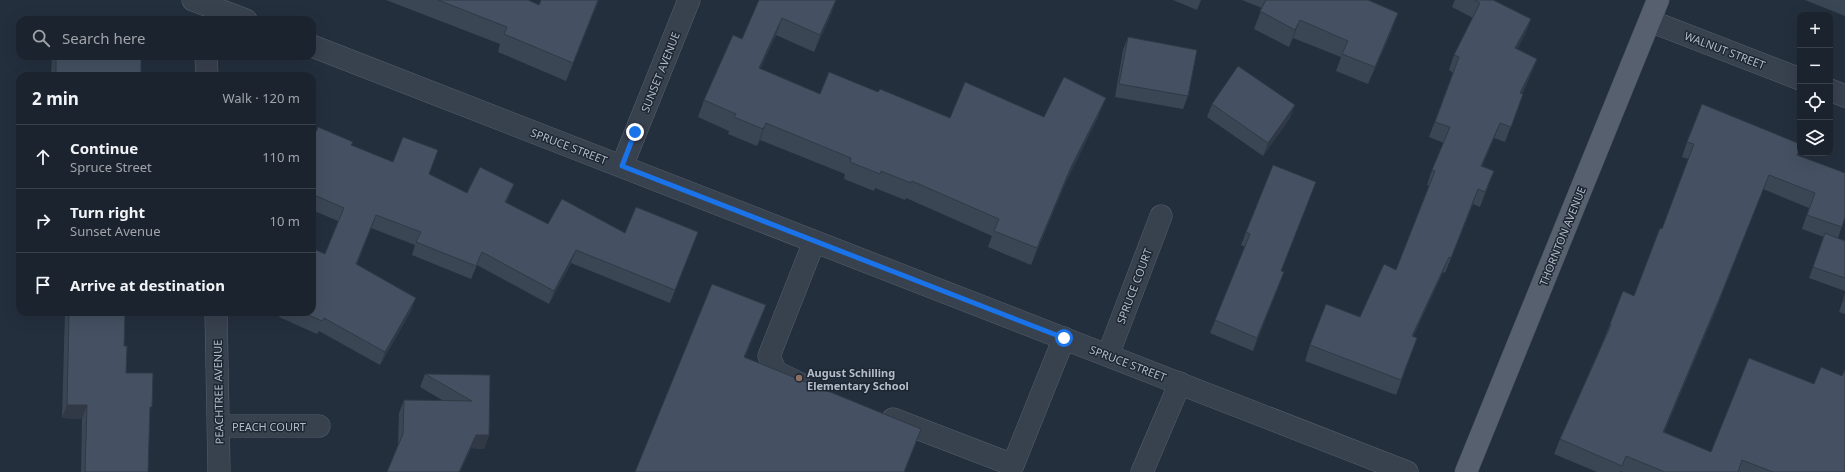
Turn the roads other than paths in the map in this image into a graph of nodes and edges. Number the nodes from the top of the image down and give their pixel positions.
1 (689, 0) edge
2 (1658, 0) edge
3 (198, 5) edge
4 (233, 16) edge
5 (1650, 21) junction
6 (316, 48) edge
7 (206, 60) edge
8 (207, 72) edge
9 (1797, 78) edge
10 (1833, 91) edge
11 (1845, 96) edge
12 (622, 166) junction
13 (1161, 216) dead end
14 (814, 242) junction
15 (216, 316) edge
16 (1064, 338) junction
17 (1108, 355) junction
18 (1180, 383) junction
19 (818, 390) edge
20 (876, 412) edge
21 (219, 426) junction
22 (319, 426) dead end
23 (1012, 469) edge
24 (219, 472) edge
25 (1142, 472) edge
26 (1407, 472) edge
27 (1466, 472) edge

1 - 12 street, SUNSET AVENUE
2 - 5 main road, THORNTON AVENUE
3 - 4 street
5 - 9 street, WALNUT STREET
5 - 27 main road, THORNTON AVENUE
6 - 12 street, SPRUCE STREET
7 - 8 street
10 - 11 street
12 - 14 street, SPRUCE STREET
13 - 17 street, SPRUCE COURT
14 - 16 street, SPRUCE STREET
14 - 19 street
15 - 21 street, PEACHTREE AVENUE
16 - 17 street, SPRUCE STREET
16 - 23 street
17 - 18 street, SPRUCE STREET
18 - 25 street
18 - 26 street, SPRUCE STREET
20 - 23 street
21 - 22 street, PEACH COURT
21 - 24 street, PEACHTREE AVENUE

